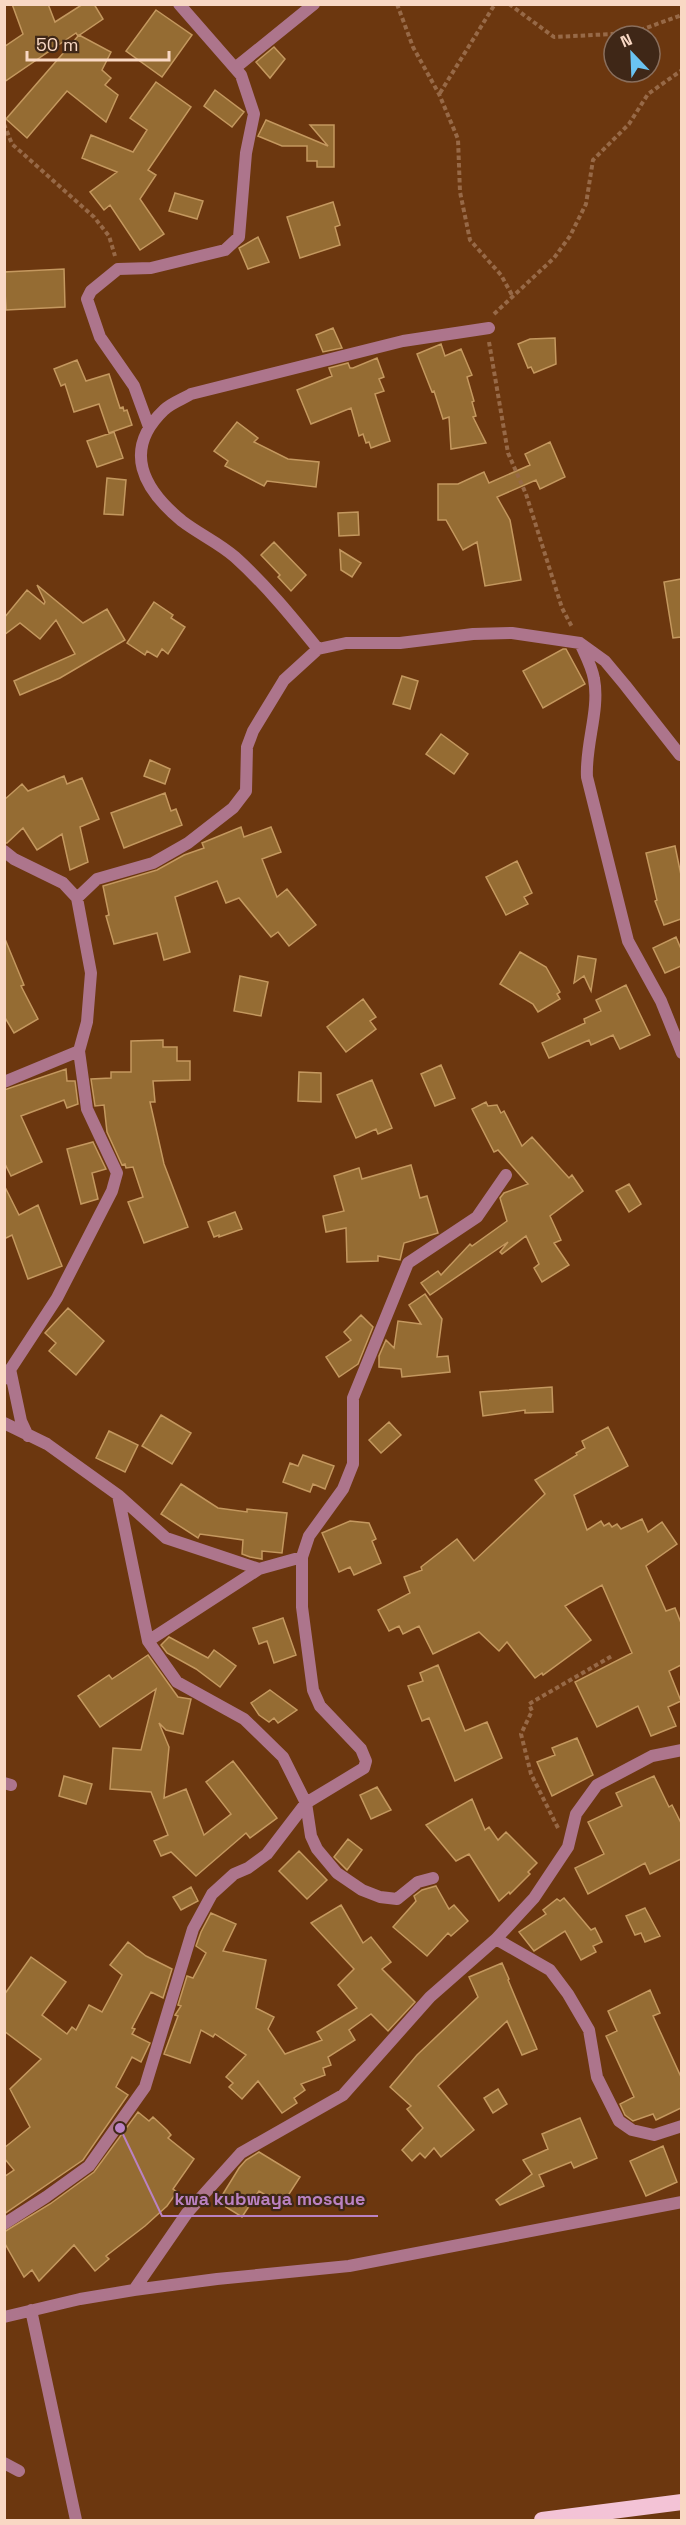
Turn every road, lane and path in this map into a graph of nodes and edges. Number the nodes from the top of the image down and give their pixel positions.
1 (179, 4) edge
2 (314, 4) edge
3 (397, 4) edge
4 (495, 4) edge
5 (510, 4) edge
6 (681, 15) edge
7 (235, 68) junction
8 (681, 70) edge
9 (439, 94) junction
10 (4, 124) edge
11 (118, 269) junction
12 (513, 296) junction
13 (489, 328) junction
14 (149, 427) junction
15 (580, 644) junction
16 (318, 649) junction
17 (680, 755) dead end
18 (8, 858) edge
19 (77, 898) junction
20 (79, 1052) junction
21 (681, 1053) edge
22 (4, 1082) edge
23 (506, 1175) dead end
24 (7, 1374) edge
25 (4, 1423) edge
26 (28, 1436) junction
27 (118, 1495) junction
28 (302, 1557) junction
29 (260, 1569) junction
30 (148, 1641) junction
31 (612, 1656) dead end
32 (681, 1750) edge
33 (306, 1803) junction
34 (568, 1847) junction
35 (433, 1878) dead end
36 (496, 1939) junction
37 (681, 2126) edge
38 (681, 2202) edge
39 (4, 2224) edge
40 (134, 2290) junction
41 (31, 2310) junction
42 (4, 2317) edge
43 (4, 2463) edge
44 (19, 2471) dead end
45 (681, 2502) edge
46 (76, 2520) edge
47 (542, 2520) edge

1 - 7 street
2 - 7 street
3 - 9 path
4 - 9 path
5 - 6 path
7 - 11 street
8 - 12 path
9 - 12 path
10 - 11 path
11 - 14 street
12 - 13 path
13 - 14 street
13 - 15 path
14 - 16 street
15 - 16 street
15 - 17 street
15 - 21 street
16 - 19 street
18 - 19 street
19 - 20 street
20 - 22 street
20 - 24 street
23 - 28 street
24 - 26 street
25 - 26 street
26 - 27 street
27 - 29 street
27 - 30 street
28 - 29 street
28 - 33 street
29 - 30 street
30 - 33 street
31 - 34 path
32 - 34 street
33 - 35 street
33 - 39 street
34 - 36 street
36 - 37 street
36 - 40 street
38 - 40 street
40 - 41 street
41 - 42 street
41 - 46 street
43 - 44 street
45 - 47 highway

